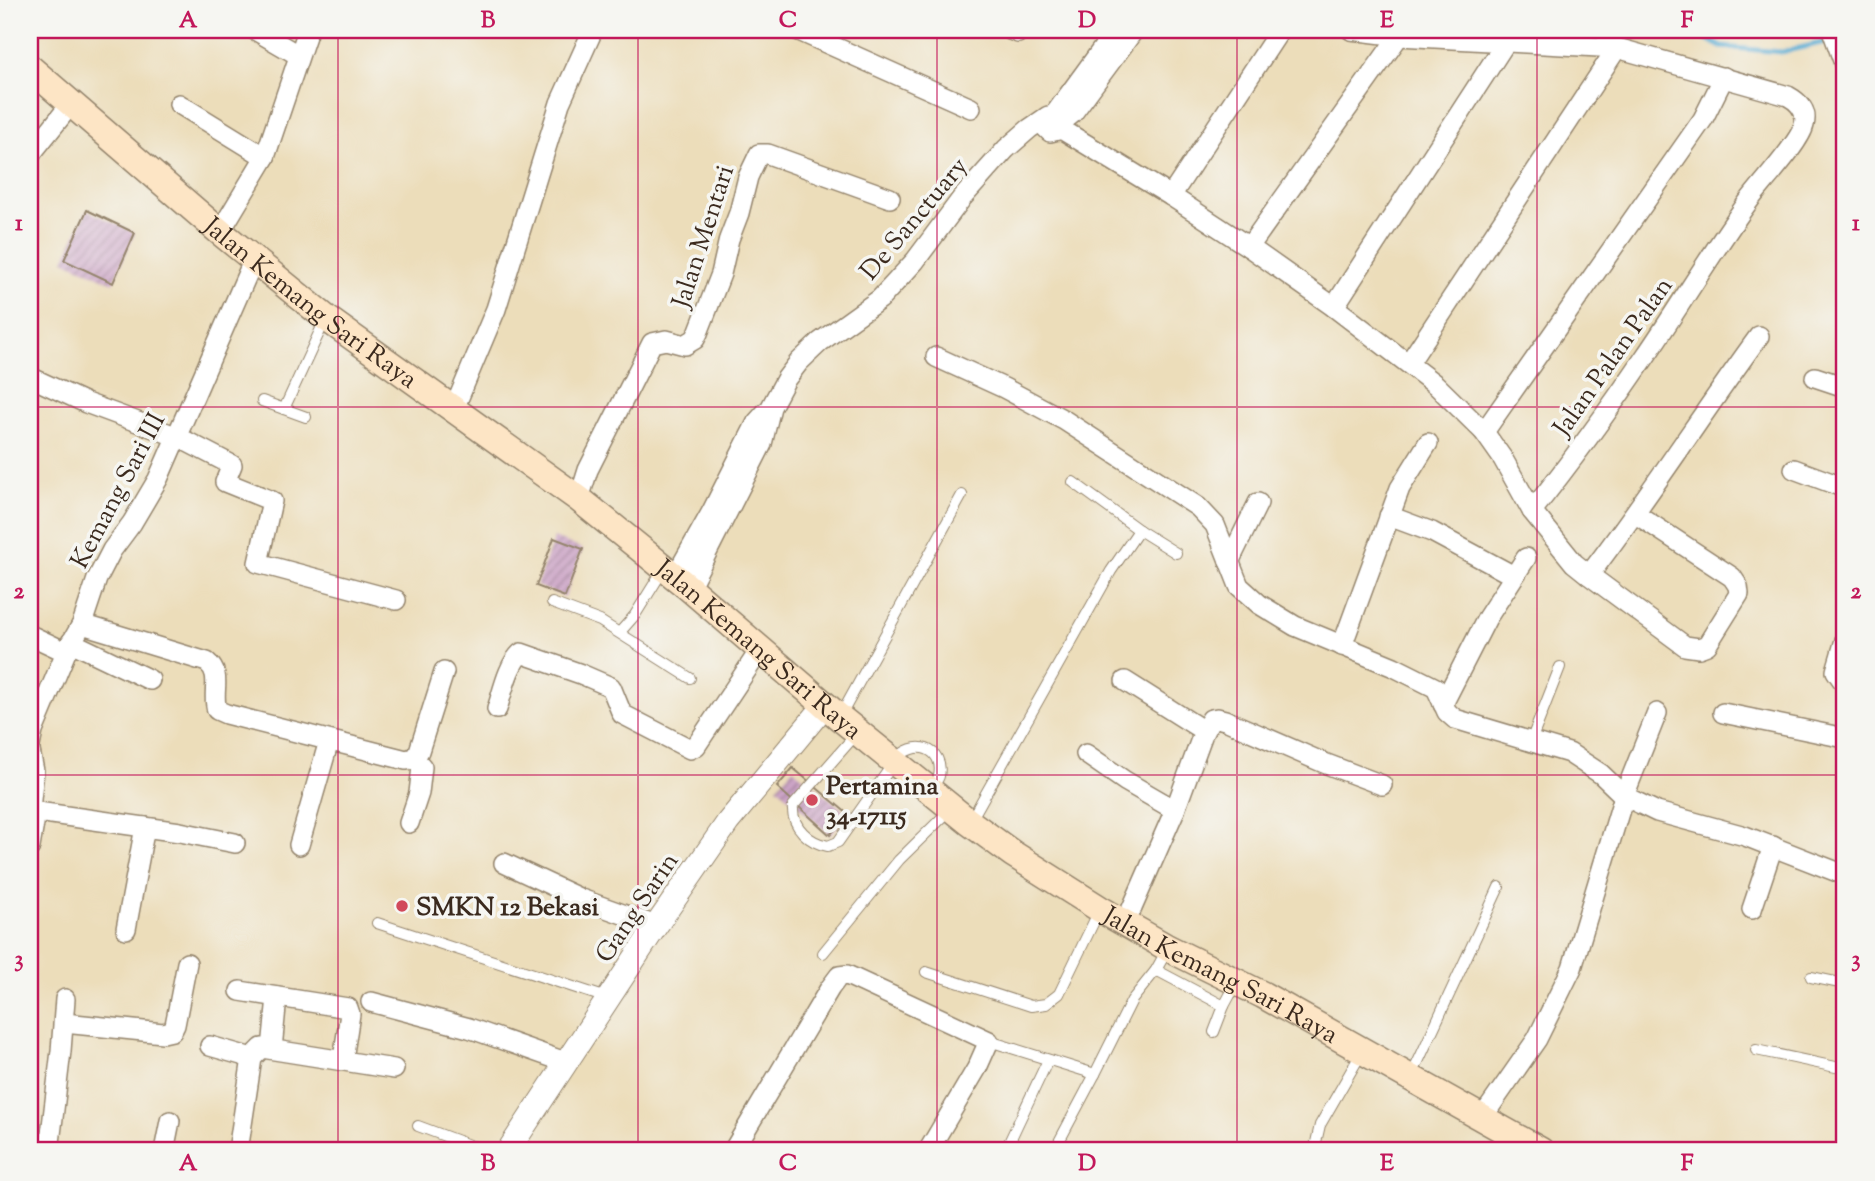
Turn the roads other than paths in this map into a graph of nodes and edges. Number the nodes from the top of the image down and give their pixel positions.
1 (256, 30) edge
2 (593, 30) edge
3 (797, 30) edge
4 (1116, 30) edge
5 (1133, 30) edge
6 (1280, 30) edge
7 (1351, 30) edge
8 (1832, 30) edge
9 (303, 32) edge
10 (1399, 36) junction
11 (1506, 42) junction
12 (1617, 48) junction
13 (298, 55) junction
14 (1842, 58) edge
15 (30, 68) edge
16 (1724, 77) junction
17 (71, 104) junction
18 (179, 104) dead end
19 (971, 108) dead end
20 (1056, 125) junction
21 (30, 155) edge
22 (265, 158) junction
23 (1171, 196) junction
24 (890, 198) dead end
25 (220, 232) junction
26 (1249, 247) junction
27 (254, 260) junction
28 (1335, 307) junction
29 (326, 318) junction
30 (1759, 336) dead end
31 (936, 357) dead end
32 (1409, 363) junction
33 (30, 377) edge
34 (1815, 377) dead end
35 (1845, 387) edge
36 (262, 401) dead end
37 (284, 409) junction
38 (454, 409) junction
39 (306, 417) dead end
40 (1484, 432) junction
41 (178, 438) junction
42 (1428, 443) dead end
43 (1794, 469) dead end
44 (1073, 482) dead end
45 (1845, 488) edge
46 (962, 495) dead end
47 (579, 499) junction
48 (1258, 503) dead end
49 (1532, 511) junction
50 (1636, 514) junction
51 (1389, 516) junction
52 (1139, 530) junction
53 (1176, 553) dead end
54 (1526, 558) dead end
55 (1229, 562) junction
56 (1589, 575) junction
57 (1514, 576) junction
58 (676, 578) junction
59 (396, 600) dead end
60 (552, 603) dead end
61 (82, 624) junction
62 (620, 632) junction
63 (30, 635) edge
64 (1845, 640) edge
65 (1342, 646) junction
66 (68, 647) junction
67 (760, 650) junction
68 (1560, 667) dead end
69 (444, 672) dead end
70 (690, 678) dead end
71 (150, 680) dead end
72 (1125, 681) dead end
73 (1845, 684) edge
74 (1443, 704) junction
75 (497, 709) dead end
76 (1657, 713) dead end
77 (1723, 713) dead end
78 (841, 718) junction
79 (1204, 731) junction
80 (1845, 738) edge
81 (329, 741) junction
82 (1531, 741) junction
83 (30, 746) edge
84 (30, 751) edge
85 (1086, 754) dead end
86 (414, 758) junction
87 (895, 761) junction
88 (1382, 785) dead end
89 (1624, 796) junction
90 (1175, 810) junction
91 (32, 811) edge
92 (961, 815) junction
93 (409, 823) dead end
94 (145, 827) junction
95 (235, 843) dead end
96 (299, 845) dead end
97 (1773, 846) junction
98 (30, 847) edge
99 (504, 863) dead end
100 (1845, 875) edge
101 (1499, 887) dead end
102 (1100, 909) junction
103 (1752, 909) dead end
104 (377, 923) dead end
105 (1125, 924) junction
106 (656, 926) junction
107 (126, 929) dead end
108 (823, 953) dead end
109 (1162, 959) junction
110 (187, 963) dead end
111 (926, 972) dead end
112 (1811, 977) dead end
113 (1237, 982) junction
114 (1845, 984) edge
115 (240, 991) dead end
116 (277, 997) junction
117 (65, 999) dead end
118 (608, 999) junction
119 (371, 1002) dead end
120 (1224, 1006) junction
121 (64, 1023) junction
122 (1214, 1032) dead end
123 (989, 1041) junction
124 (211, 1046) dead end
125 (272, 1049) junction
126 (1756, 1049) dead end
127 (1362, 1052) junction
128 (252, 1058) junction
129 (343, 1059) junction
130 (1048, 1060) junction
131 (565, 1062) junction
132 (394, 1069) dead end
133 (1845, 1069) edge
134 (1095, 1074) junction
135 (1411, 1078) junction
136 (1482, 1118) junction
137 (170, 1121) dead end
138 (418, 1126) dead end
139 (42, 1148) edge
140 (512, 1150) edge
141 (164, 1151) edge
142 (238, 1151) edge
143 (485, 1151) edge
144 (733, 1151) edge
145 (928, 1151) edge
146 (1005, 1151) edge
147 (1054, 1151) edge
148 (1314, 1151) edge
149 (1541, 1151) edge

1 - 13 street
2 - 38 street
3 - 19 street
4 - 20 street
5 - 20 street
6 - 23 street
7 - 10 street, Jalan Palan Palan
8 - 14 street
9 - 13 street
10 - 11 street, Jalan Palan Palan
10 - 26 street
11 - 12 street, Jalan Palan Palan
11 - 28 street
12 - 16 street, Jalan Palan Palan
12 - 32 street
13 - 22 street
15 - 17 main road, Jalan Kemang Sari Raya
16 - 40 street
16 - 49 street, Jalan Palan Palan
17 - 21 street
17 - 25 main road, Jalan Kemang Sari Raya
18 - 22 street
20 - 23 street
20 - 58 street, De Sanctuary
22 - 25 street
23 - 26 street
24 - 47 street, Jalan Mentari
25 - 27 main road, Jalan Kemang Sari Raya
26 - 28 street
27 - 29 main road, Jalan Kemang Sari Raya
27 - 41 street, Kemang Sari III
28 - 32 street
29 - 37 lane
29 - 38 main road, Jalan Kemang Sari Raya
30 - 50 street
31 - 55 street
32 - 40 street
33 - 41 street
34 - 35 street
36 - 37 lane
37 - 39 lane
38 - 47 main road, Jalan Kemang Sari Raya
40 - 49 street
41 - 59 street
41 - 61 street, Kemang Sari III
42 - 51 street
43 - 45 street
44 - 52 lane
46 - 78 lane
47 - 58 main road, Jalan Kemang Sari Raya
48 - 55 street
49 - 56 street
50 - 56 street
50 - 56 street
51 - 57 street
51 - 65 street
52 - 53 lane
52 - 92 lane
54 - 57 street
55 - 65 street
57 - 74 street
58 - 62 lane
58 - 67 main road, Jalan Kemang Sari Raya
60 - 62 lane
61 - 66 street, Kemang Sari III
61 - 81 street
62 - 70 lane
63 - 66 street
64 - 73 street
65 - 74 street
66 - 71 street
66 - 83 street, Kemang Sari III
67 - 75 street
67 - 78 main road, Jalan Kemang Sari Raya
68 - 82 lane
69 - 86 street
72 - 79 street
74 - 82 street
76 - 89 street
77 - 80 street
78 - 87 main road, Jalan Kemang Sari Raya
78 - 87 lane
78 - 106 street, Gang Sarin
79 - 88 street
79 - 90 street
81 - 86 street
81 - 96 street
82 - 89 street
84 - 91 street
85 - 90 street
86 - 93 street
87 - 92 main road, Jalan Kemang Sari Raya
89 - 97 street
89 - 136 street
90 - 105 street
91 - 94 street
91 - 98 street
92 - 102 main road, Jalan Kemang Sari Raya
92 - 108 lane
94 - 95 street
94 - 107 street
97 - 100 street
97 - 103 street
99 - 106 street
101 - 135 lane
102 - 105 main road, Jalan Kemang Sari Raya
102 - 111 lane
104 - 118 lane
105 - 109 main road, Jalan Kemang Sari Raya
106 - 118 street, Gang Sarin
109 - 113 main road, Jalan Kemang Sari Raya
109 - 120 lane
109 - 134 lane
110 - 121 street
112 - 114 lane
113 - 120 lane
113 - 127 main road, Jalan Kemang Sari Raya
115 - 116 street
116 - 125 street
116 - 129 street
117 - 121 street
118 - 131 street, Gang Sarin
119 - 131 street
120 - 122 lane
121 - 139 street
123 - 130 lane
123 - 144 street
123 - 145 street
124 - 128 street
125 - 128 street
125 - 129 street
126 - 133 lane
127 - 135 main road, Jalan Kemang Sari Raya
127 - 148 lane
128 - 142 street
129 - 132 street
130 - 134 lane
130 - 146 lane
131 - 140 street, Gang Sarin
134 - 147 lane
135 - 136 main road, Jalan Kemang Sari Raya
136 - 149 main road, Jalan Kemang Sari Raya
137 - 141 street
138 - 143 lane

